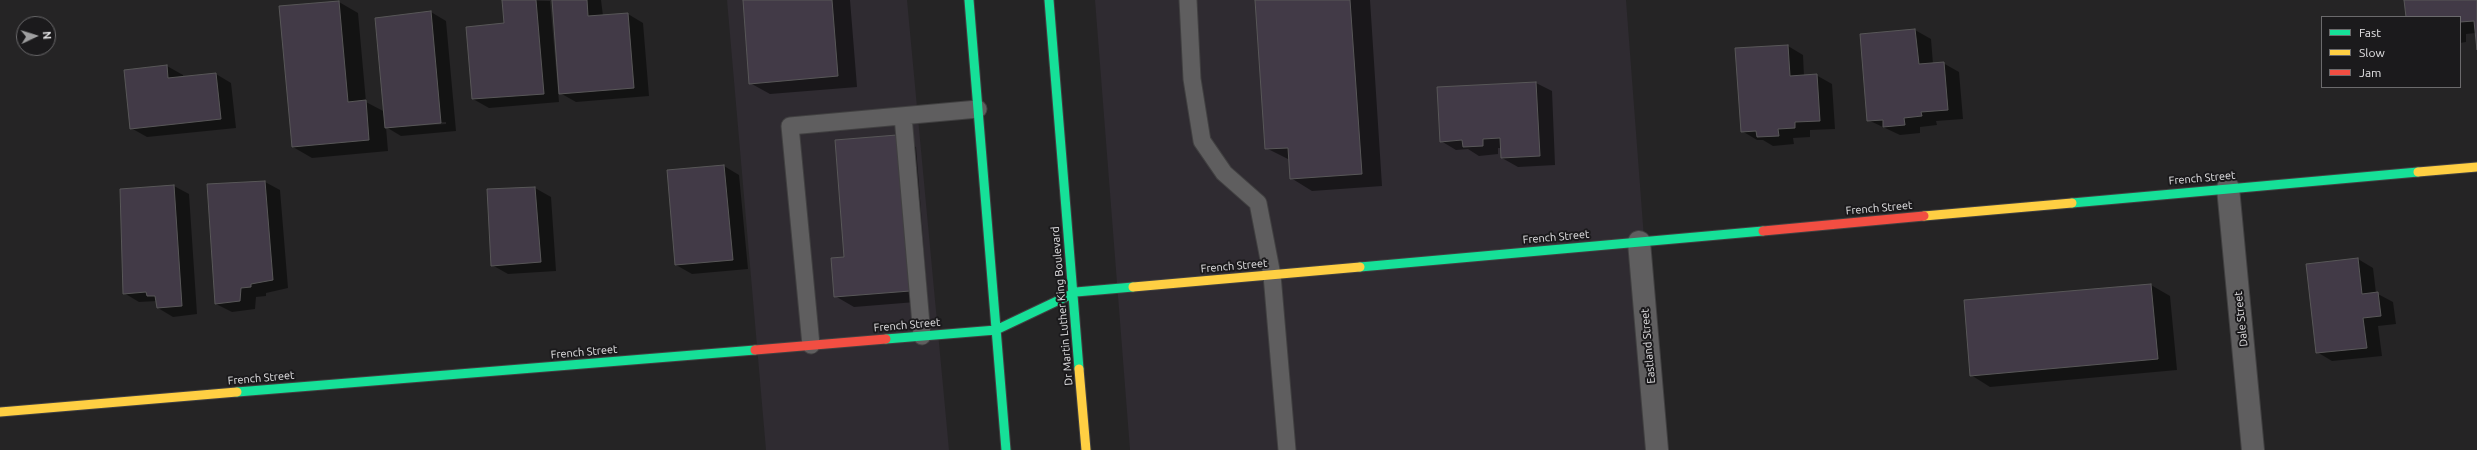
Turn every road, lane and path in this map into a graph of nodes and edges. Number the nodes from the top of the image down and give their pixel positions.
1 (969, 0) edge
2 (1049, 0) edge
3 (1188, 0) edge
4 (978, 109) junction
5 (903, 116) junction
6 (2477, 167) edge
7 (2228, 188) junction
8 (1639, 242) junction
9 (1272, 275) junction
10 (1073, 294) junction
11 (996, 330) junction
12 (922, 336) junction
13 (811, 345) junction
14 (0, 412) edge
15 (1006, 450) edge
16 (1086, 450) edge
17 (1287, 450) edge
18 (1657, 450) edge
19 (2253, 450) edge

1 - 4 street
2 - 10 street, Dr Martin Luther King Boulevard
3 - 9 lane
4 - 5 lane
4 - 11 street
5 - 12 lane
5 - 13 lane
6 - 7 street, French Street
7 - 8 street, French Street
7 - 19 street, Dale Street
8 - 9 street, French Street
8 - 18 street, Eastland Street
9 - 10 street, French Street
9 - 17 lane
10 - 11 street, French Street
10 - 16 street, Dr Martin Luther King Boulevard
11 - 12 street, French Street
11 - 15 street
12 - 13 street, French Street
13 - 14 street, French Street

